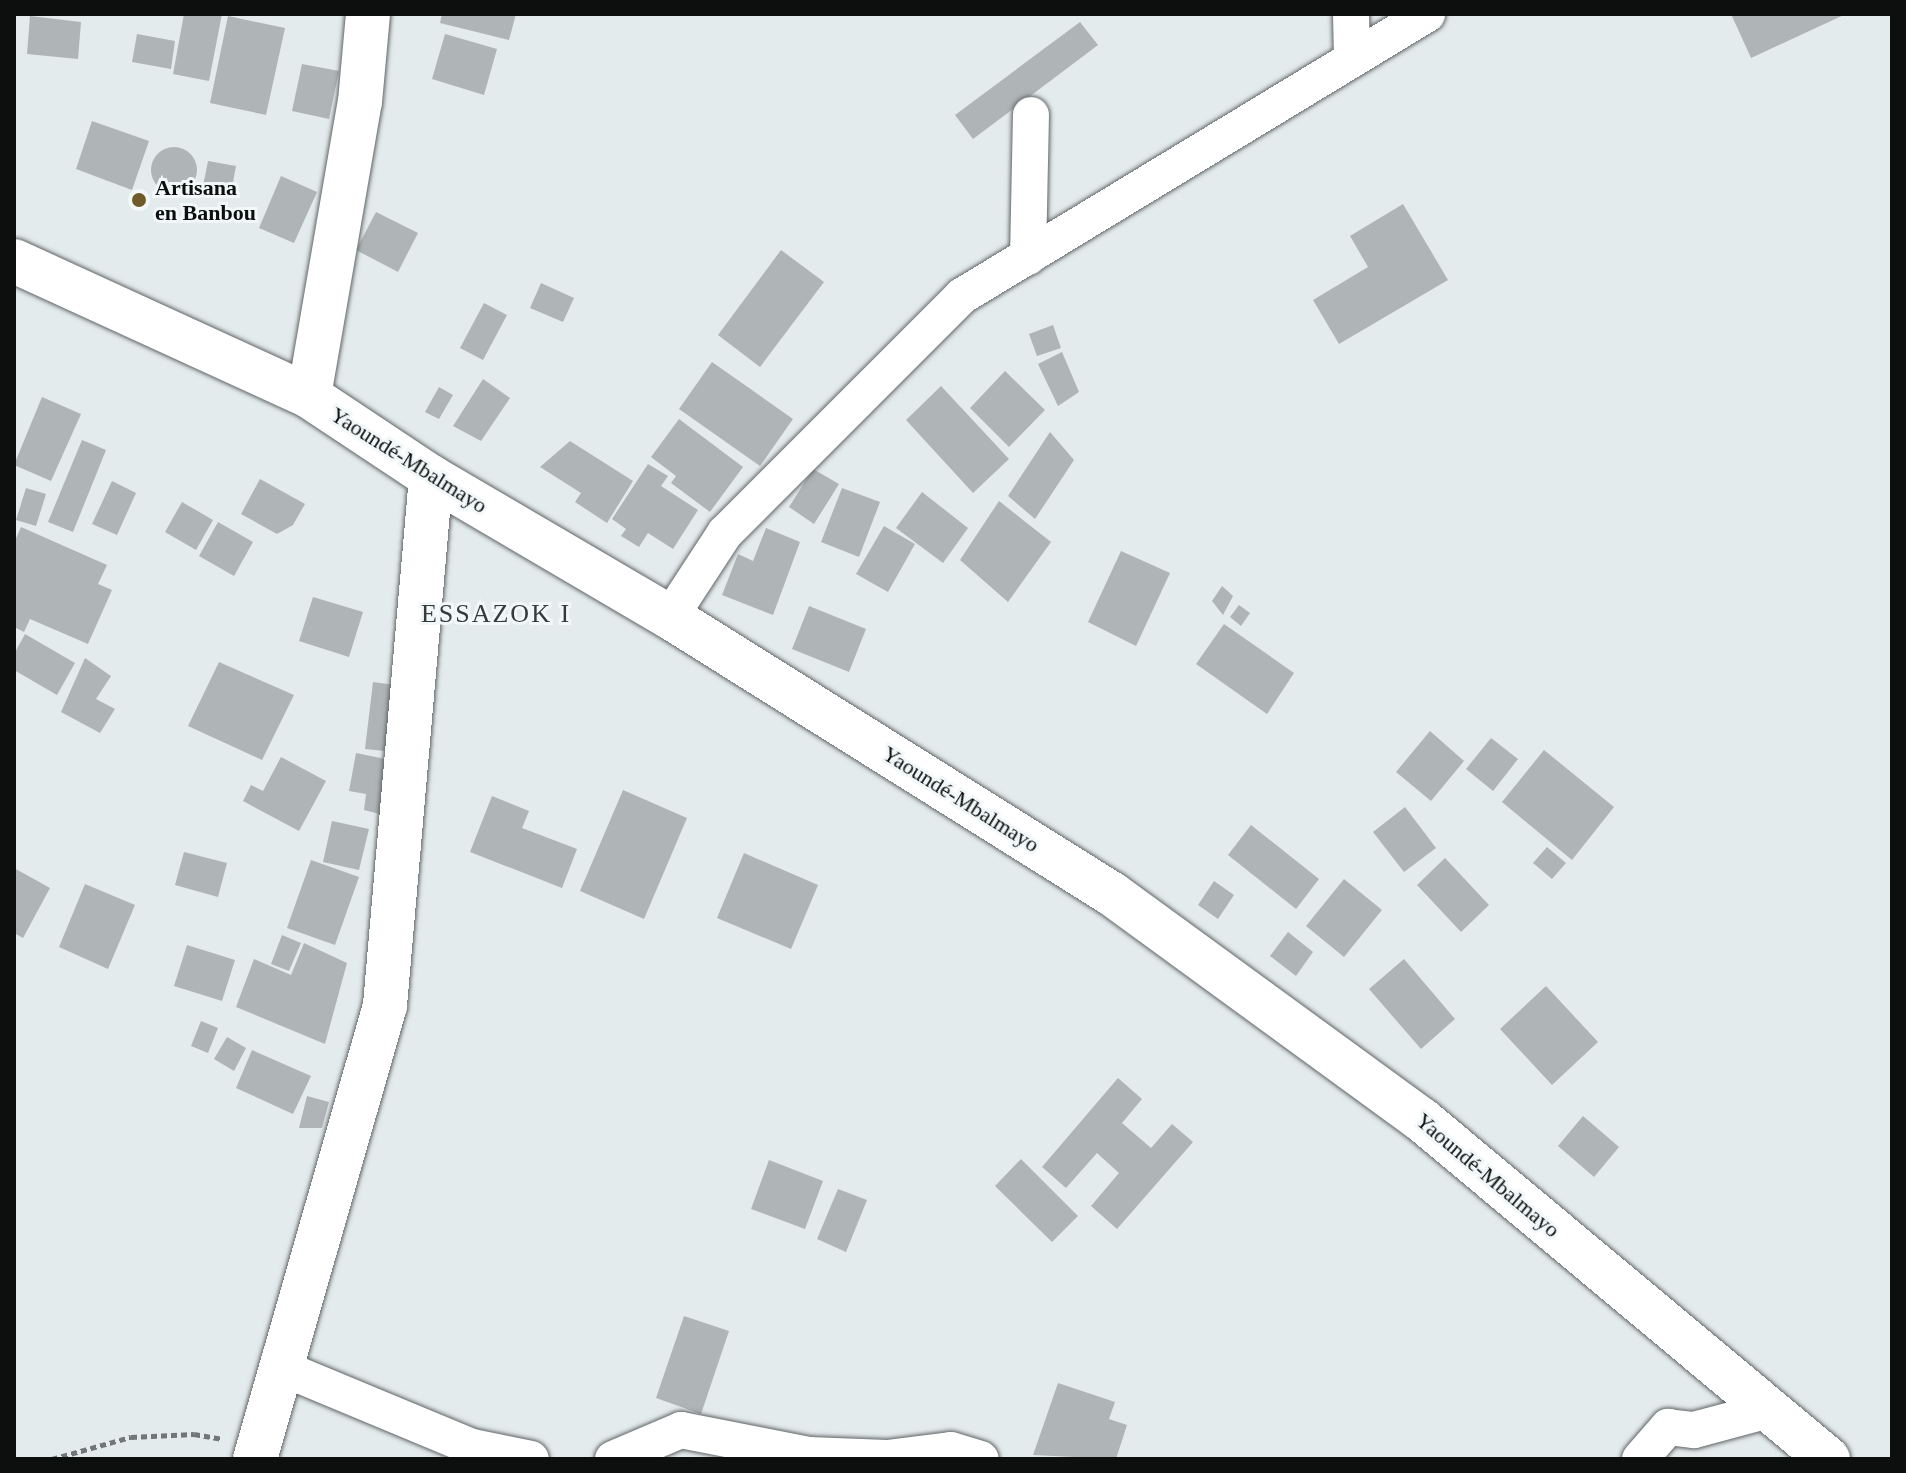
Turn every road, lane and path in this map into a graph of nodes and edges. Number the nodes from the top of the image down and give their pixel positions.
1 (368, 14) edge
2 (1351, 14) edge
3 (1427, 14) edge
4 (1352, 59) junction
5 (1031, 115) dead end
6 (1028, 257) junction
7 (14, 261) edge
8 (309, 396) junction
9 (431, 477) junction
10 (670, 617) junction
11 (282, 1368) junction
12 (1769, 1410) junction
13 (257, 1452) edge
14 (52, 1459) edge
15 (531, 1459) edge
16 (613, 1459) edge
17 (981, 1459) edge
18 (1640, 1459) edge
19 (1828, 1459) edge

1 - 8 main road
2 - 4 street
3 - 4 street
4 - 6 street
5 - 6 street
6 - 10 street
7 - 8 main road, Yaoundé-Mbalmayo
8 - 9 main road, Yaoundé-Mbalmayo
9 - 10 main road, Yaoundé-Mbalmayo
9 - 11 main road
10 - 12 main road, Yaoundé-Mbalmayo
11 - 13 main road
11 - 15 street
12 - 18 street
12 - 19 main road, Yaoundé-Mbalmayo
13 - 14 path
16 - 17 street

